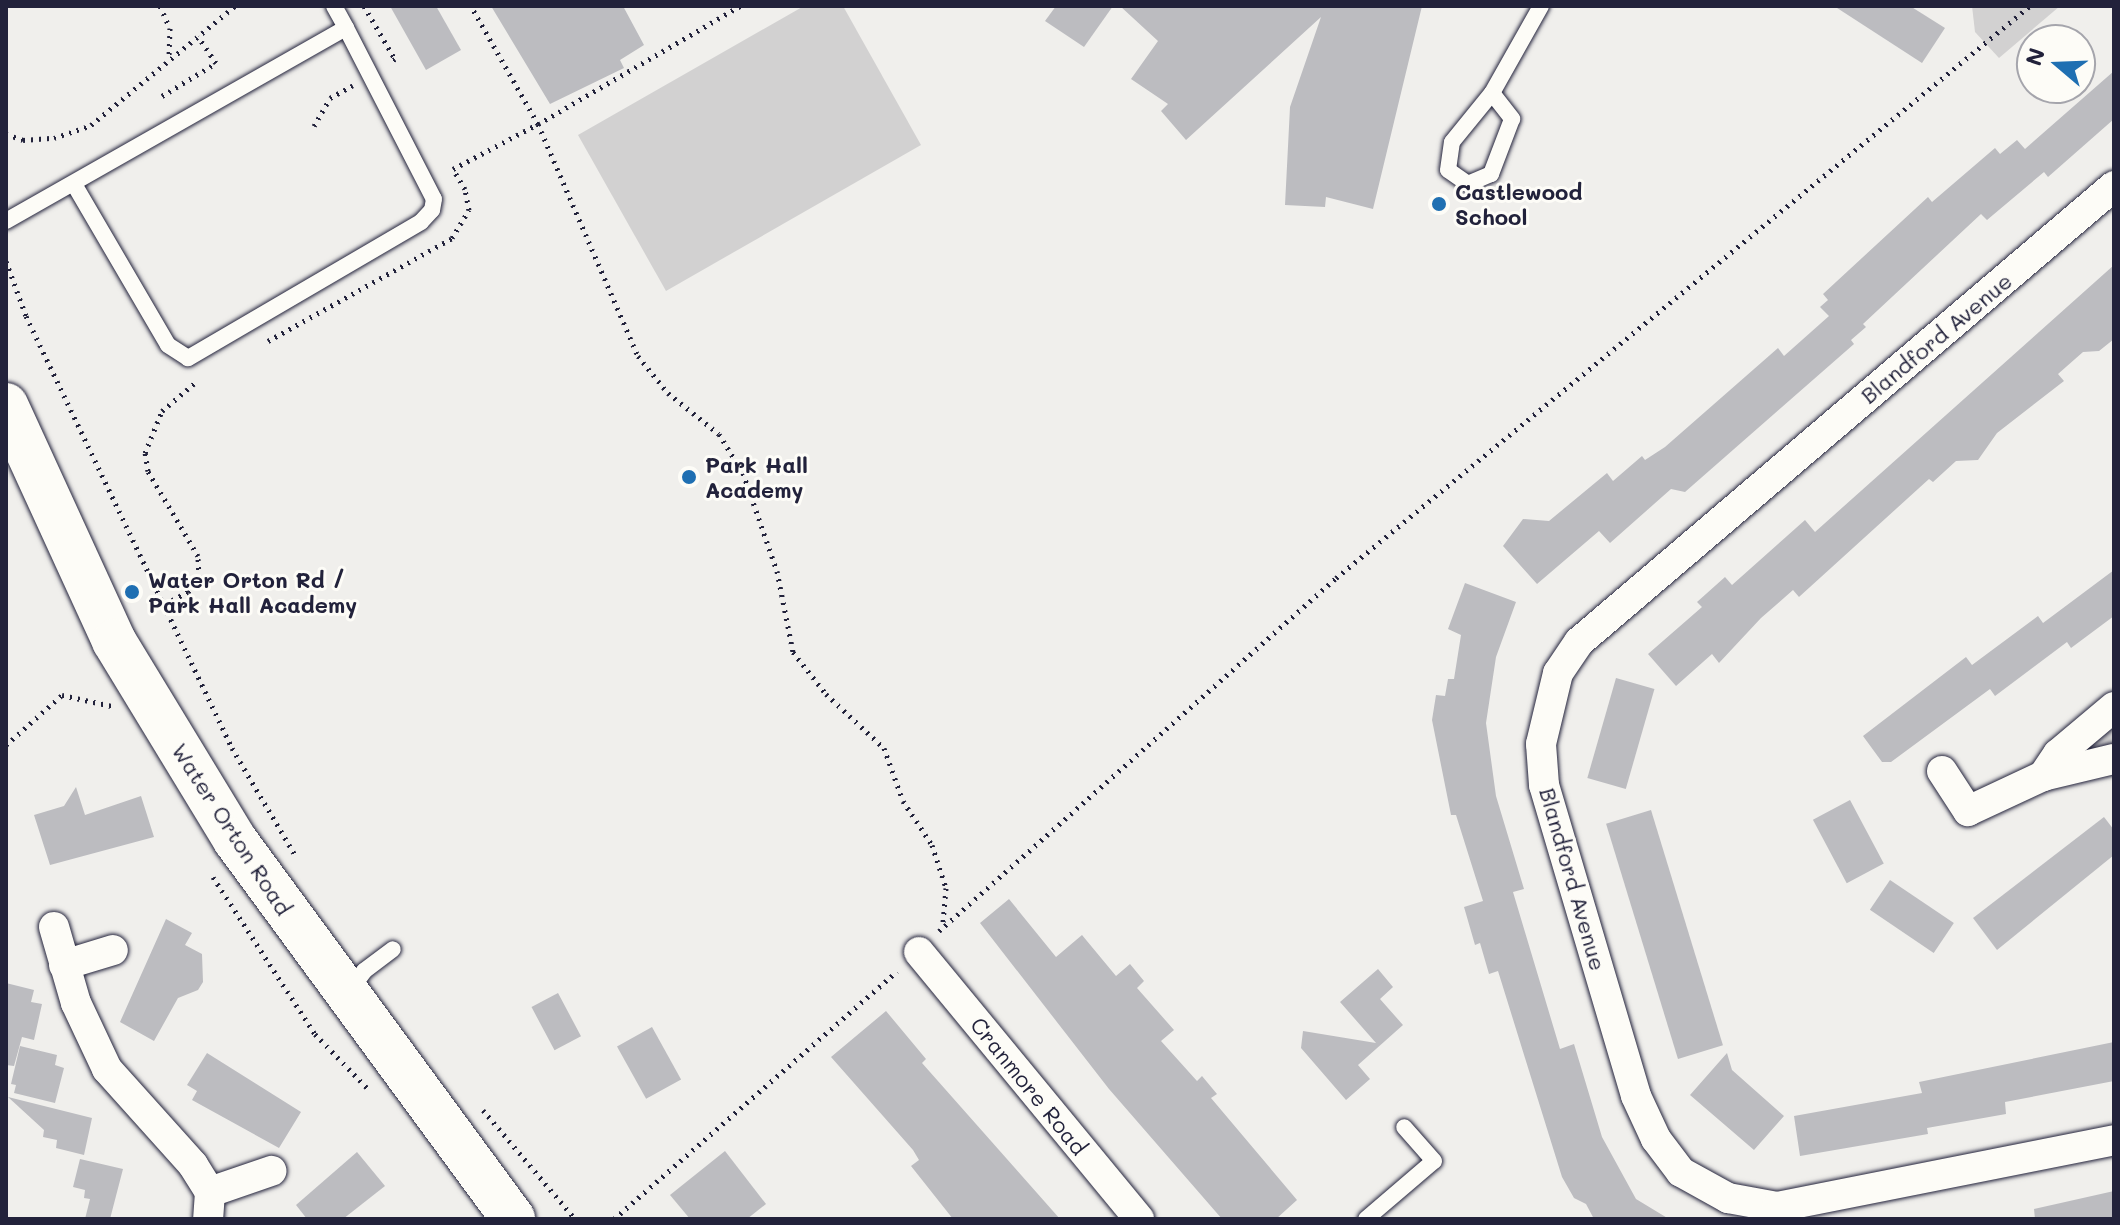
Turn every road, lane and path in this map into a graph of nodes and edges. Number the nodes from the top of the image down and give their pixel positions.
1 (160, 6) edge
2 (235, 6) edge
3 (334, 6) edge
4 (471, 6) edge
5 (740, 6) edge
6 (1541, 6) edge
7 (2030, 6) edge
8 (346, 28) junction
9 (198, 36) junction
10 (169, 60) junction
11 (1492, 93) junction
12 (162, 96) dead end
13 (538, 124) junction
14 (6, 134) edge
15 (75, 186) junction
16 (2114, 186) edge
17 (6, 221) edge
18 (6, 261) edge
19 (261, 345) dead end
20 (207, 376) dead end
21 (6, 405) edge
22 (165, 604) junction
23 (2114, 707) edge
24 (158, 716) junction
25 (6, 745) edge
26 (2114, 759) edge
27 (1942, 771) dead end
28 (2043, 776) junction
29 (302, 866) dead end
30 (54, 927) dead end
31 (393, 949) dead end
32 (113, 950) dead end
33 (919, 952) joint
34 (64, 965) junction
35 (345, 996) junction
36 (472, 1098) dead end
37 (1404, 1127) dead end
38 (2114, 1140) edge
39 (271, 1171) dead end
40 (209, 1206) edge
41 (513, 1219) edge
42 (575, 1219) edge
43 (614, 1219) edge
44 (1139, 1219) edge
45 (1366, 1219) edge

1 - 10 path
2 - 9 path
3 - 8 lane
4 - 13 path
5 - 13 path
6 - 11 lane
7 - 13 path
8 - 15 lane
8 - 15 lane
9 - 10 path
9 - 12 path
10 - 14 path
11 - 11 lane
13 - 19 path
15 - 17 lane
16 - 38 street, Blandford Avenue
18 - 22 path
20 - 22 path
21 - 24 main road, Water Orton Road
22 - 29 path
23 - 28 street
24 - 25 path
24 - 35 main road, Water Orton Road
26 - 28 street
27 - 28 street
30 - 34 street
31 - 35 lane
32 - 34 street
33 - 43 path
33 - 44 street, Cranmore Road
34 - 40 street
35 - 41 main road, Water Orton Road
36 - 42 path
37 - 45 lane
39 - 40 street

